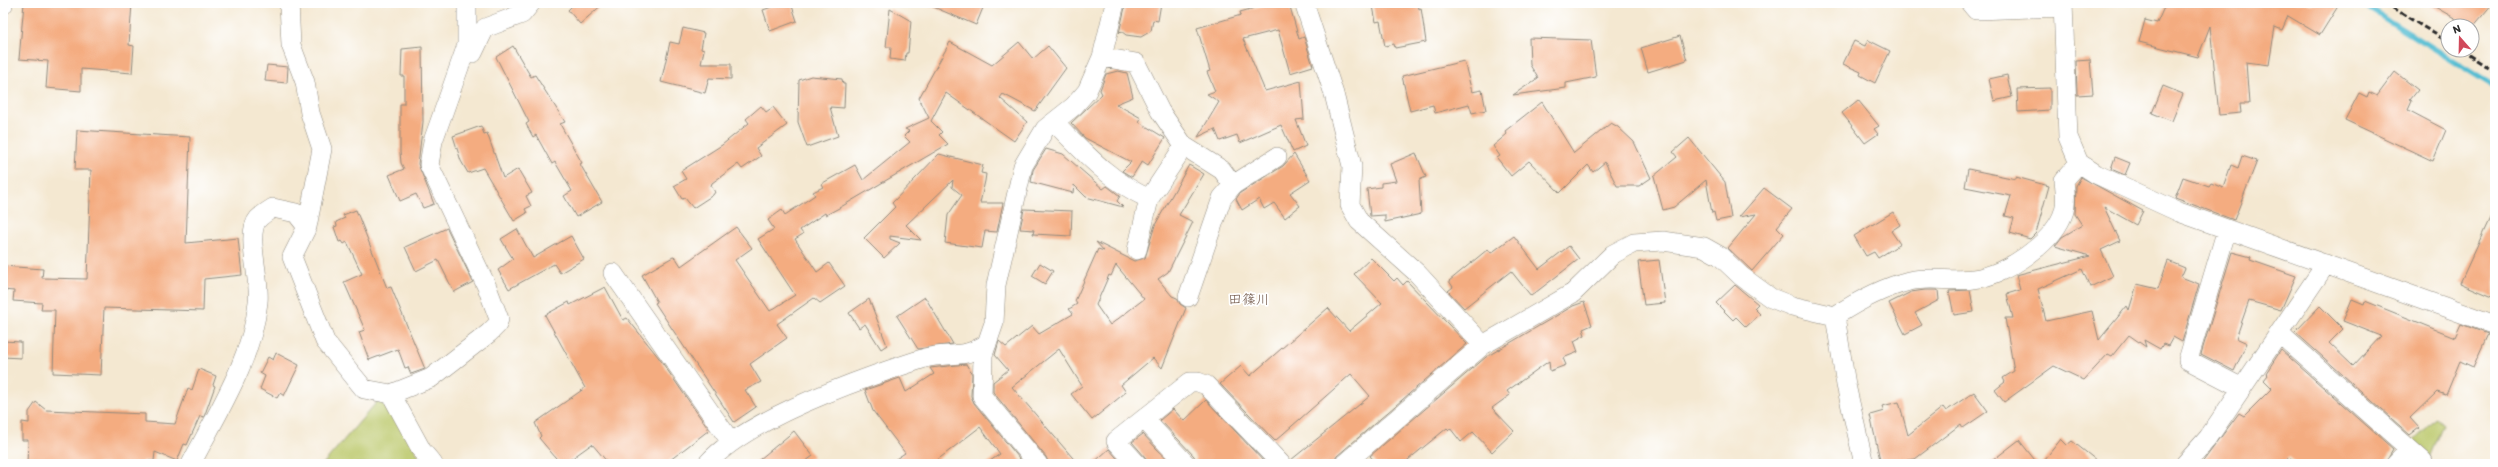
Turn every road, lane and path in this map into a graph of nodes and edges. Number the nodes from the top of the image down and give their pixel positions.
1 (289, 3) edge
2 (467, 3) edge
3 (531, 3) edge
4 (1115, 3) edge
5 (1304, 3) edge
6 (1970, 3) edge
7 (2063, 5) edge
8 (465, 52) junction
9 (1102, 57) junction
10 (1054, 122) junction
11 (1184, 146) junction
12 (1277, 157) dead end
13 (2079, 163) junction
14 (1233, 185) junction
15 (1149, 199) junction
16 (307, 227) junction
17 (2227, 229) junction
18 (1137, 250) dead end
19 (2326, 264) junction
20 (612, 272) dead end
21 (1188, 297) dead end
22 (1835, 316) junction
23 (2495, 325) edge
24 (2279, 333) junction
25 (987, 344) junction
26 (1483, 345) junction
27 (2242, 388) junction
28 (391, 394) junction
29 (1144, 419) junction
30 (731, 442) junction
31 (2409, 449) junction
32 (2423, 461) dead end
33 (191, 464) edge
34 (433, 464) edge
35 (707, 464) edge
36 (1038, 464) edge
37 (1137, 464) edge
38 (1186, 464) edge
39 (1281, 464) edge
40 (1344, 464) edge
41 (1864, 464) edge
42 (2185, 464) edge
43 (2395, 464) edge

1 - 16 street
2 - 8 street
3 - 8 street
4 - 9 street
5 - 26 street
6 - 7 street
7 - 13 street
8 - 28 street
9 - 10 street
9 - 11 street
10 - 15 street
10 - 25 street
11 - 14 street
11 - 15 street
12 - 14 street
13 - 17 street
13 - 22 street
14 - 21 street
15 - 18 street
16 - 28 street
16 - 33 street
17 - 19 street
17 - 27 street
19 - 23 street
19 - 24 street
20 - 30 street
22 - 26 street
22 - 41 street
24 - 27 street
24 - 31 street
25 - 30 street
25 - 36 street
26 - 40 street
27 - 42 street
28 - 34 street
29 - 37 street
29 - 38 street
29 - 39 street
30 - 35 street
31 - 32 street
31 - 43 street

